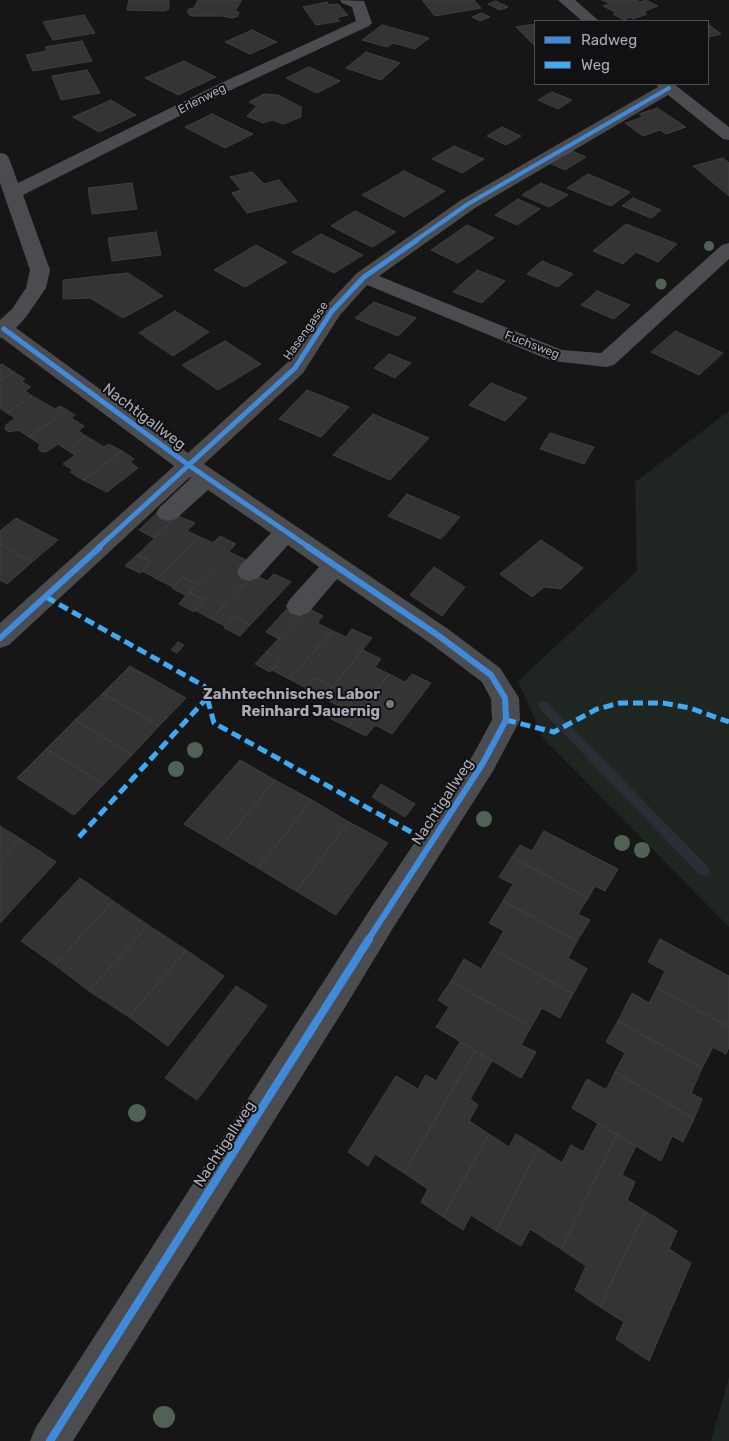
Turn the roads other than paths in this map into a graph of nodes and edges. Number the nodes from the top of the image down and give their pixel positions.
1 (347, 0) edge
2 (566, 0) edge
3 (590, 20) edge
4 (667, 86) edge
5 (729, 135) edge
6 (0, 158) edge
7 (10, 202) edge
8 (729, 249) edge
9 (364, 277) junction
10 (2, 330) edge
11 (198, 472) junction
12 (168, 514) dead end
13 (286, 532) junction
14 (335, 565) junction
15 (249, 572) dead end
16 (299, 606) dead end
17 (0, 638) edge
18 (50, 1441) edge

1 - 7 street, Erlenweg
2 - 3 street
4 - 5 street
4 - 9 street, Hasengasse
6 - 7 street
7 - 10 street
8 - 9 street, Fuchsweg
9 - 11 street, Hasengasse
10 - 11 street, Nachtigallweg
11 - 12 street
11 - 13 street, Nachtigallweg
11 - 17 street, Hasengasse
13 - 14 street, Nachtigallweg
13 - 15 street
14 - 16 street
14 - 18 street, Nachtigallweg

